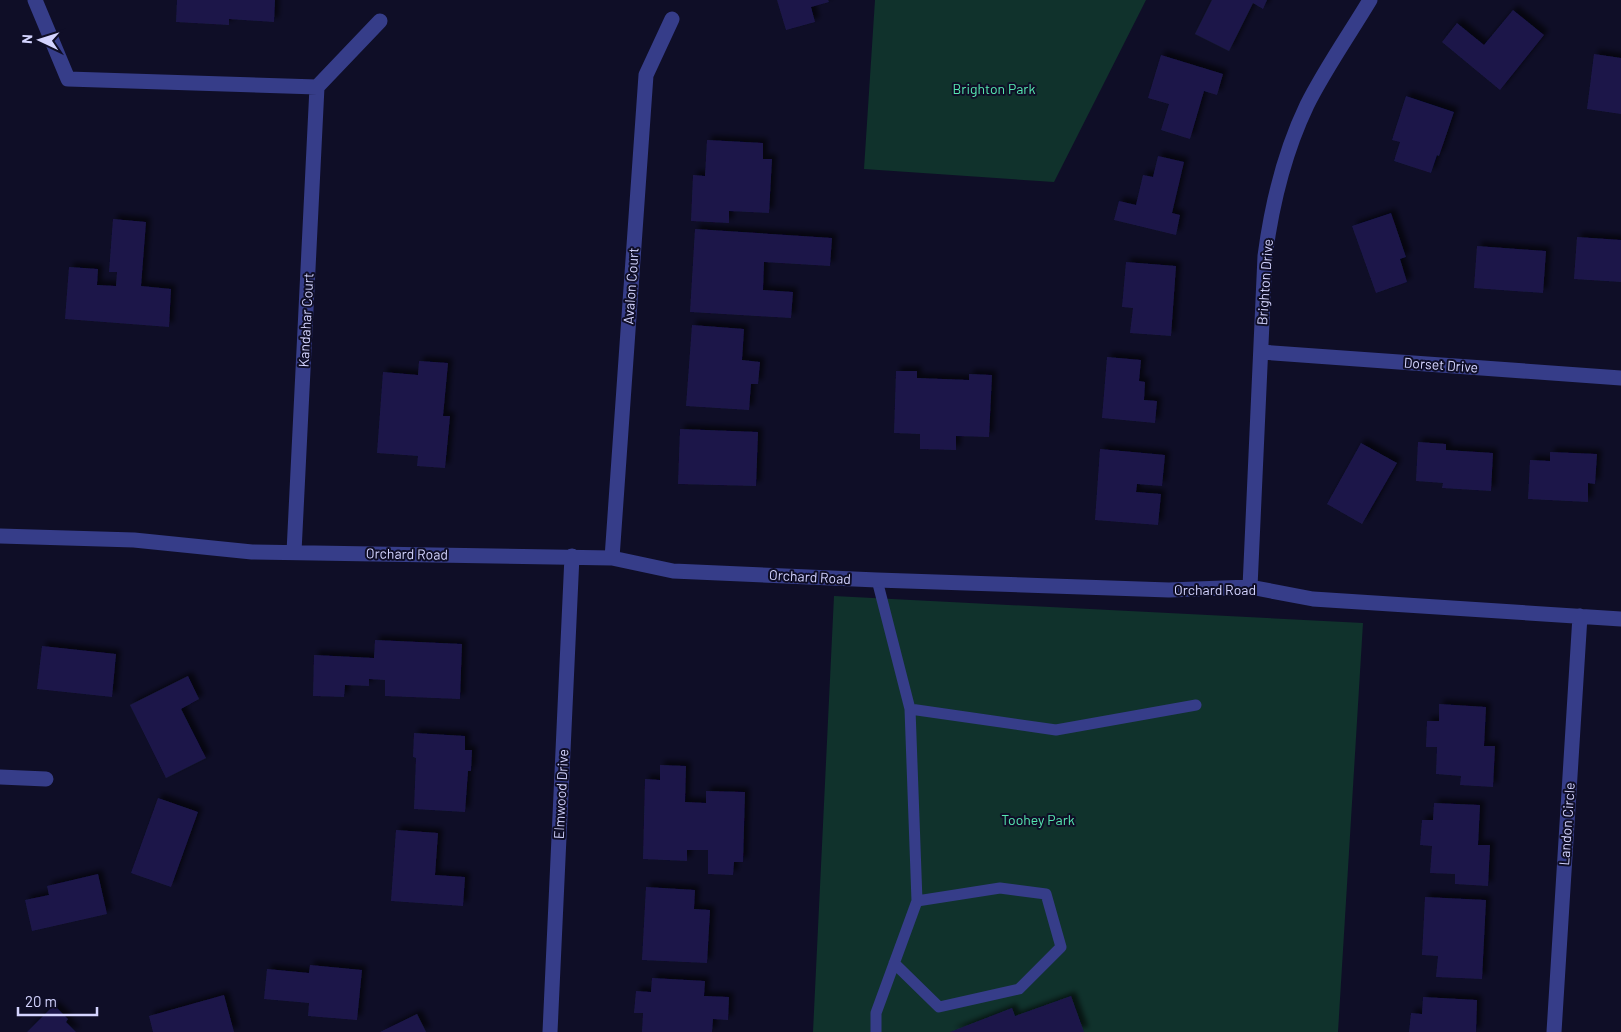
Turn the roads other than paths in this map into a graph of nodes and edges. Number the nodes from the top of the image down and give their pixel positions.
1 (35, 0) edge
2 (1370, 0) edge
3 (672, 19) dead end
4 (380, 21) dead end
5 (317, 88) junction
6 (1260, 352) junction
7 (1621, 378) edge
8 (0, 536) edge
9 (294, 552) junction
10 (572, 556) junction
11 (612, 558) junction
12 (877, 580) junction
13 (1250, 587) junction
14 (1580, 616) junction
15 (1621, 619) edge
16 (1196, 705) dead end
17 (910, 708) junction
18 (0, 777) edge
19 (46, 779) dead end
20 (917, 901) junction
21 (894, 963) junction
22 (550, 1032) edge
23 (876, 1032) edge
24 (1554, 1032) edge

1 - 5 street
2 - 6 street, Brighton Drive
3 - 11 street, Avalon Court
4 - 5 street
5 - 9 street, Kandahar Court
6 - 7 street, Dorset Drive
6 - 13 street, Brighton Drive
8 - 9 street, Orchard Road
9 - 10 street, Orchard Road
10 - 11 street, Orchard Road
10 - 22 street, Elmwood Drive
11 - 12 street, Orchard Road
12 - 13 street, Orchard Road
12 - 17 lane
13 - 14 street, Orchard Road
14 - 15 street, Orchard Road
14 - 24 street, Landon Circle
16 - 17 lane
17 - 20 lane
18 - 19 street
20 - 21 lane
20 - 21 lane
21 - 23 lane

